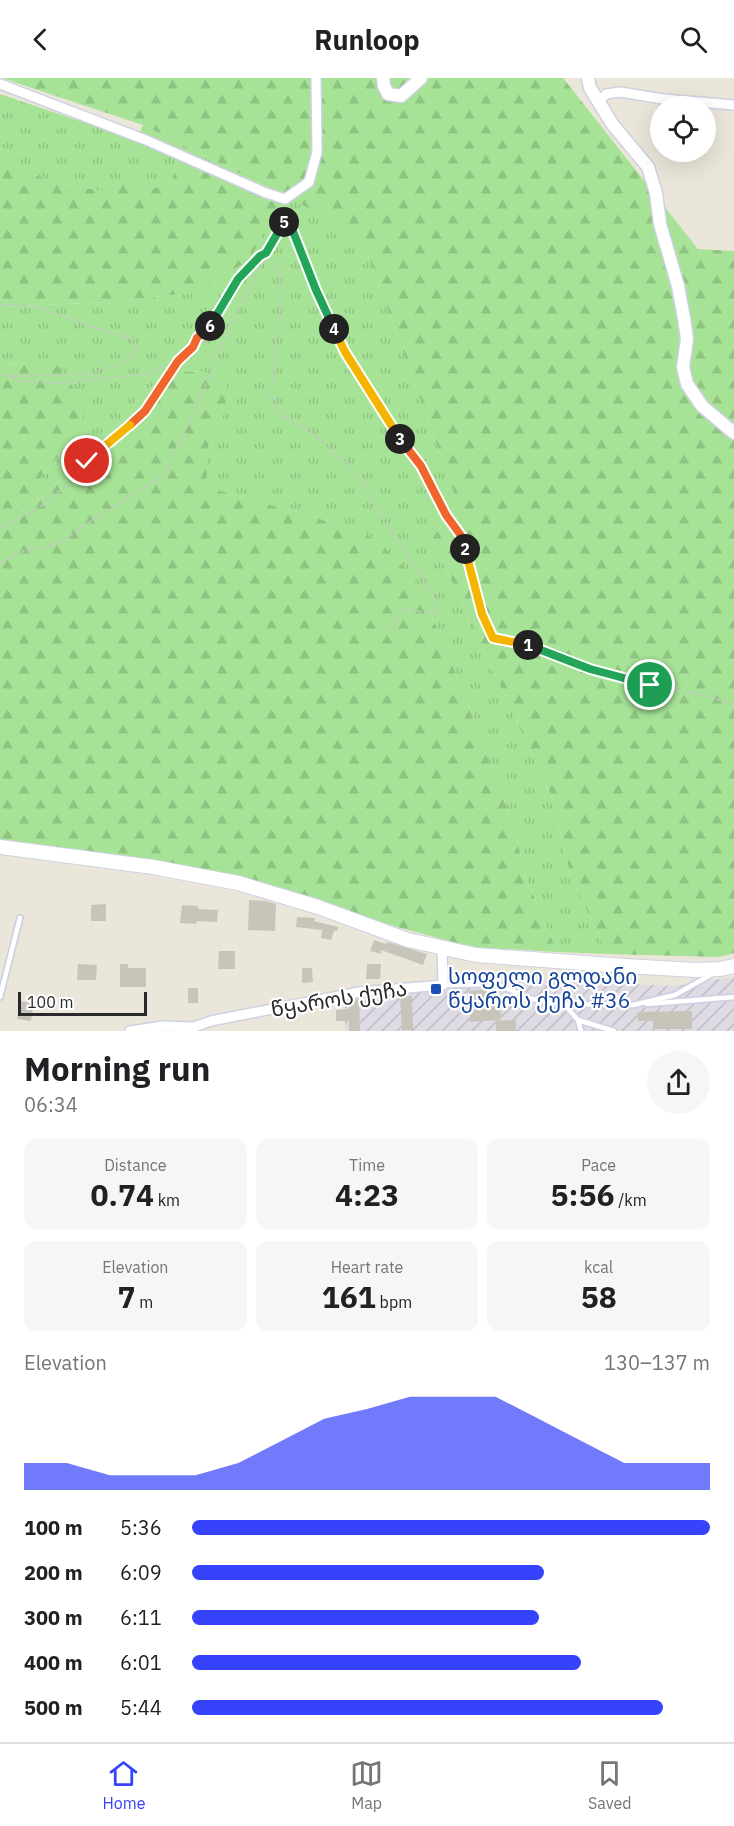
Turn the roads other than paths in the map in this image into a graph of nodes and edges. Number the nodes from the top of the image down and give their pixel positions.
1 (316, 78) edge
2 (383, 78) edge
3 (421, 78) edge
4 (588, 78) edge
5 (0, 84) edge
6 (598, 103) junction
7 (734, 105) edge
8 (734, 433) edge
9 (0, 847) edge
10 (20, 918) dead end
11 (442, 948) junction
12 (734, 966) edge
13 (720, 969) junction
14 (443, 985) junction
15 (0, 997) edge
16 (734, 997) edge
17 (564, 1005) junction
18 (633, 1005) junction
19 (578, 1020) junction
20 (130, 1031) edge
21 (581, 1031) edge
22 (614, 1031) edge

1 - 5 street
2 - 3 street
4 - 6 street
6 - 7 street
6 - 8 street
9 - 11 main road
10 - 15 lane
11 - 13 main road
11 - 14 street
12 - 13 main road
13 - 18 lane, წყაროს ქუჩა
14 - 17 lane, წყაროს ქუჩა
14 - 20 street, წყაროს ქუჩა
16 - 18 lane
17 - 18 lane, წყაროს ქუჩა
17 - 19 lane
19 - 21 lane
19 - 22 lane

